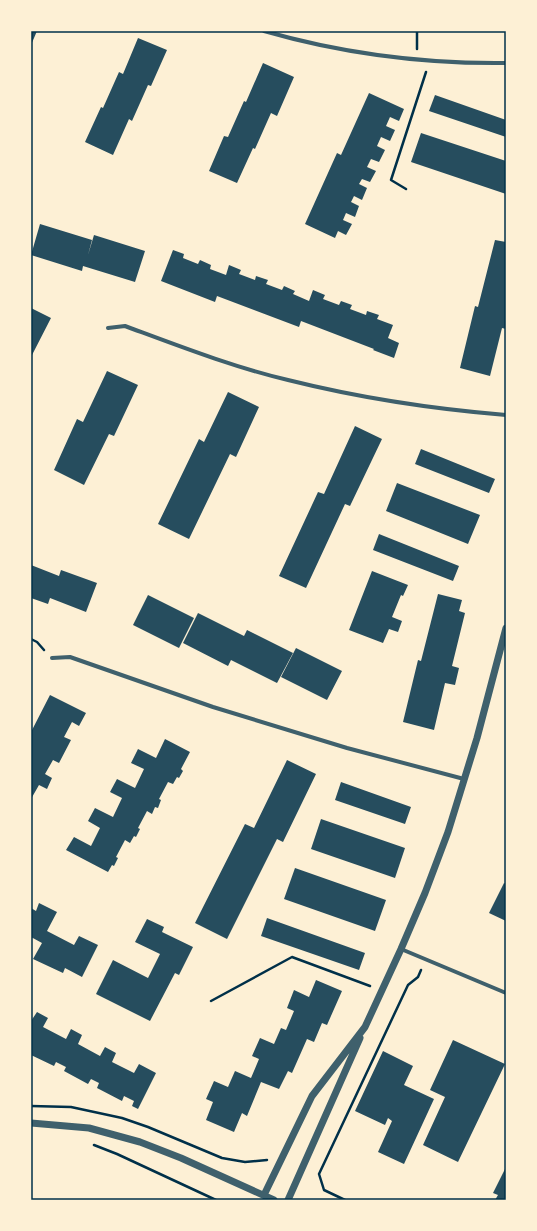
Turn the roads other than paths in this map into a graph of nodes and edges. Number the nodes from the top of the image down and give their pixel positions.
1 (264, 31) edge
2 (506, 63) edge
3 (108, 328) dead end
4 (506, 415) edge
5 (506, 628) edge
6 (52, 658) road end
7 (464, 779) junction
8 (401, 949) junction
9 (506, 993) edge
10 (365, 1027) junction
11 (31, 1123) edge
12 (264, 1195) junction
13 (274, 1200) edge
14 (288, 1200) edge

1 - 2 street
3 - 4 street
5 - 7 street
6 - 7 street
7 - 8 street
8 - 9 street
8 - 10 street
10 - 12 street
10 - 14 street
11 - 12 street
12 - 13 street

